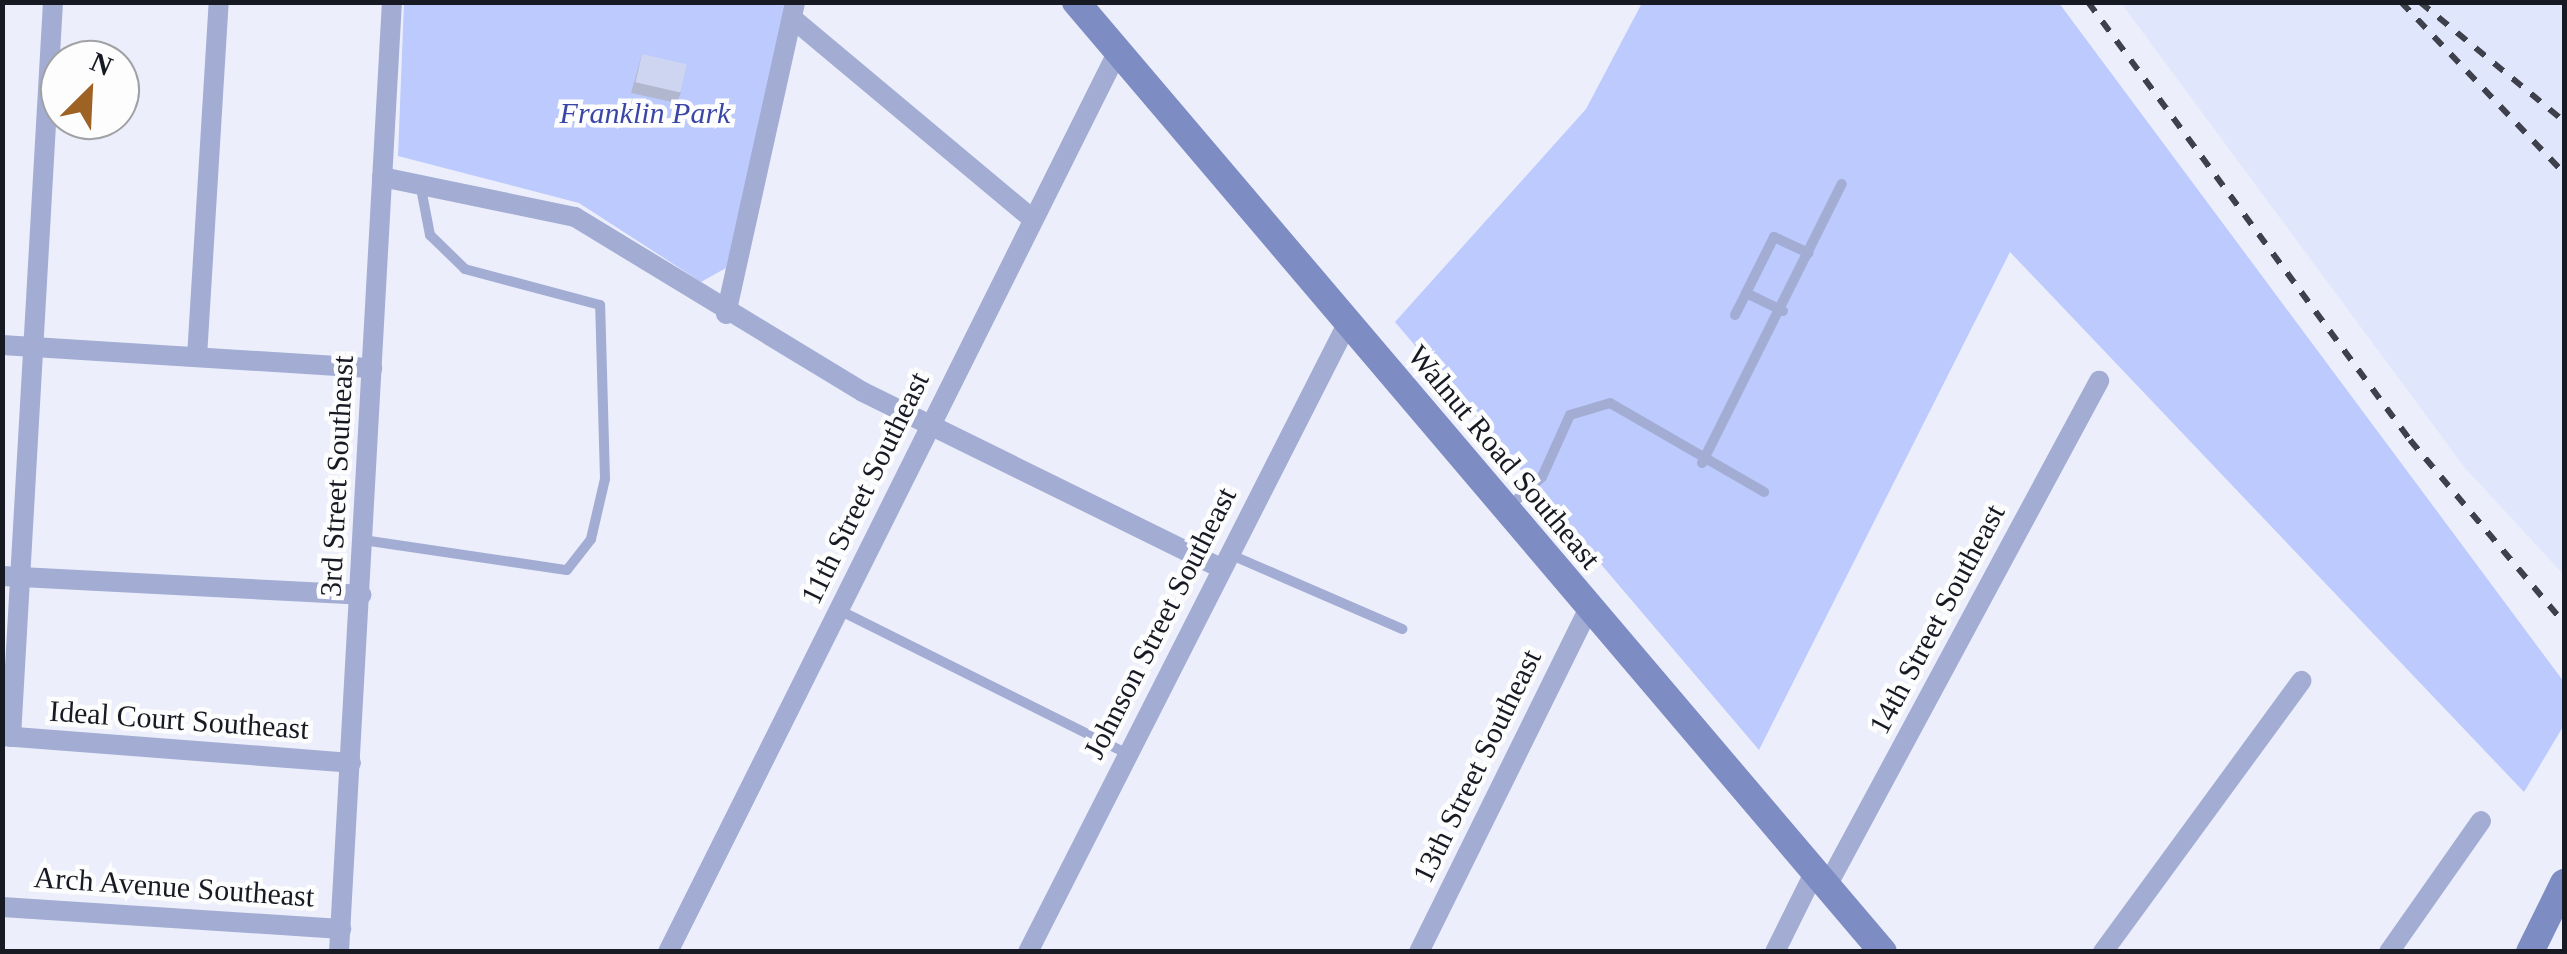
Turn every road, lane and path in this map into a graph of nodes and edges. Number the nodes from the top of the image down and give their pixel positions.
1 (53, 2) edge
2 (219, 2) edge
3 (392, 2) edge
4 (1076, 2) edge
5 (794, 10) edge
6 (1118, 52) junction
7 (382, 177) junction
8 (420, 182) junction
9 (1842, 184) dead end
10 (1032, 218) junction
11 (1809, 253) junction
12 (1746, 293) junction
13 (1783, 311) junction
14 (726, 314) junction
15 (1735, 315) dead end
16 (1348, 322) junction
17 (2, 344) edge
18 (34, 346) junction
19 (197, 357) junction
20 (372, 368) junction
21 (2099, 381) dead end
22 (930, 425) junction
23 (1702, 463) junction
24 (1764, 492) dead end
25 (1506, 509) junction
26 (364, 540) junction
27 (1224, 561) junction
28 (10, 576) edge
29 (361, 595) junction
30 (1590, 608) junction
31 (838, 609) junction
32 (1402, 629) dead end
33 (2301, 681) dead end
34 (6, 736) edge
35 (1128, 754) junction
36 (351, 763) junction
37 (2481, 821) dead end
38 (1821, 879) junction
39 (2564, 882) edge
40 (2, 906) edge
41 (341, 928) junction
42 (339, 952) edge
43 (668, 952) edge
44 (1028, 952) edge
45 (1419, 952) edge
46 (1775, 952) edge
47 (1883, 952) edge
48 (2104, 952) edge
49 (2389, 952) edge
50 (2530, 952) edge

1 - 18 street
2 - 19 street
3 - 7 street, 3rd Street Southeast
4 - 6 main road, Walnut Road Southeast
5 - 10 street
5 - 14 street
6 - 10 street, 11th Street Southeast
6 - 16 main road, Walnut Road Southeast
7 - 8 street
7 - 20 street, 3rd Street Southeast
8 - 14 street
8 - 26 lane
9 - 11 lane
10 - 22 street, 11th Street Southeast
11 - 12 lane
11 - 13 lane
12 - 13 lane
12 - 15 lane
13 - 23 lane
14 - 22 street
16 - 25 main road, Walnut Road Southeast
16 - 27 street, Johnson Street Southeast
17 - 18 street
18 - 19 street
18 - 28 street
19 - 20 street
20 - 26 street, 3rd Street Southeast
21 - 38 street, 14th Street Southeast
22 - 27 street
22 - 31 street, 11th Street Southeast
23 - 24 lane
23 - 25 lane
25 - 30 main road, Walnut Road Southeast
26 - 29 street, 3rd Street Southeast
27 - 32 lane
27 - 35 street, Johnson Street Southeast
28 - 29 street
28 - 34 street
29 - 36 street, 3rd Street Southeast
30 - 38 main road, Walnut Road Southeast
30 - 45 street, 13th Street Southeast
31 - 35 lane
31 - 43 street, 11th Street Southeast
33 - 48 street
34 - 36 street, Ideal Court Southeast
35 - 44 street, Johnson Street Southeast
36 - 41 street, 3rd Street Southeast
37 - 49 street
38 - 46 street, 14th Street Southeast
38 - 47 main road, Walnut Road Southeast
39 - 50 main road
40 - 41 street, Arch Avenue Southeast
41 - 42 street, 3rd Street Southeast

